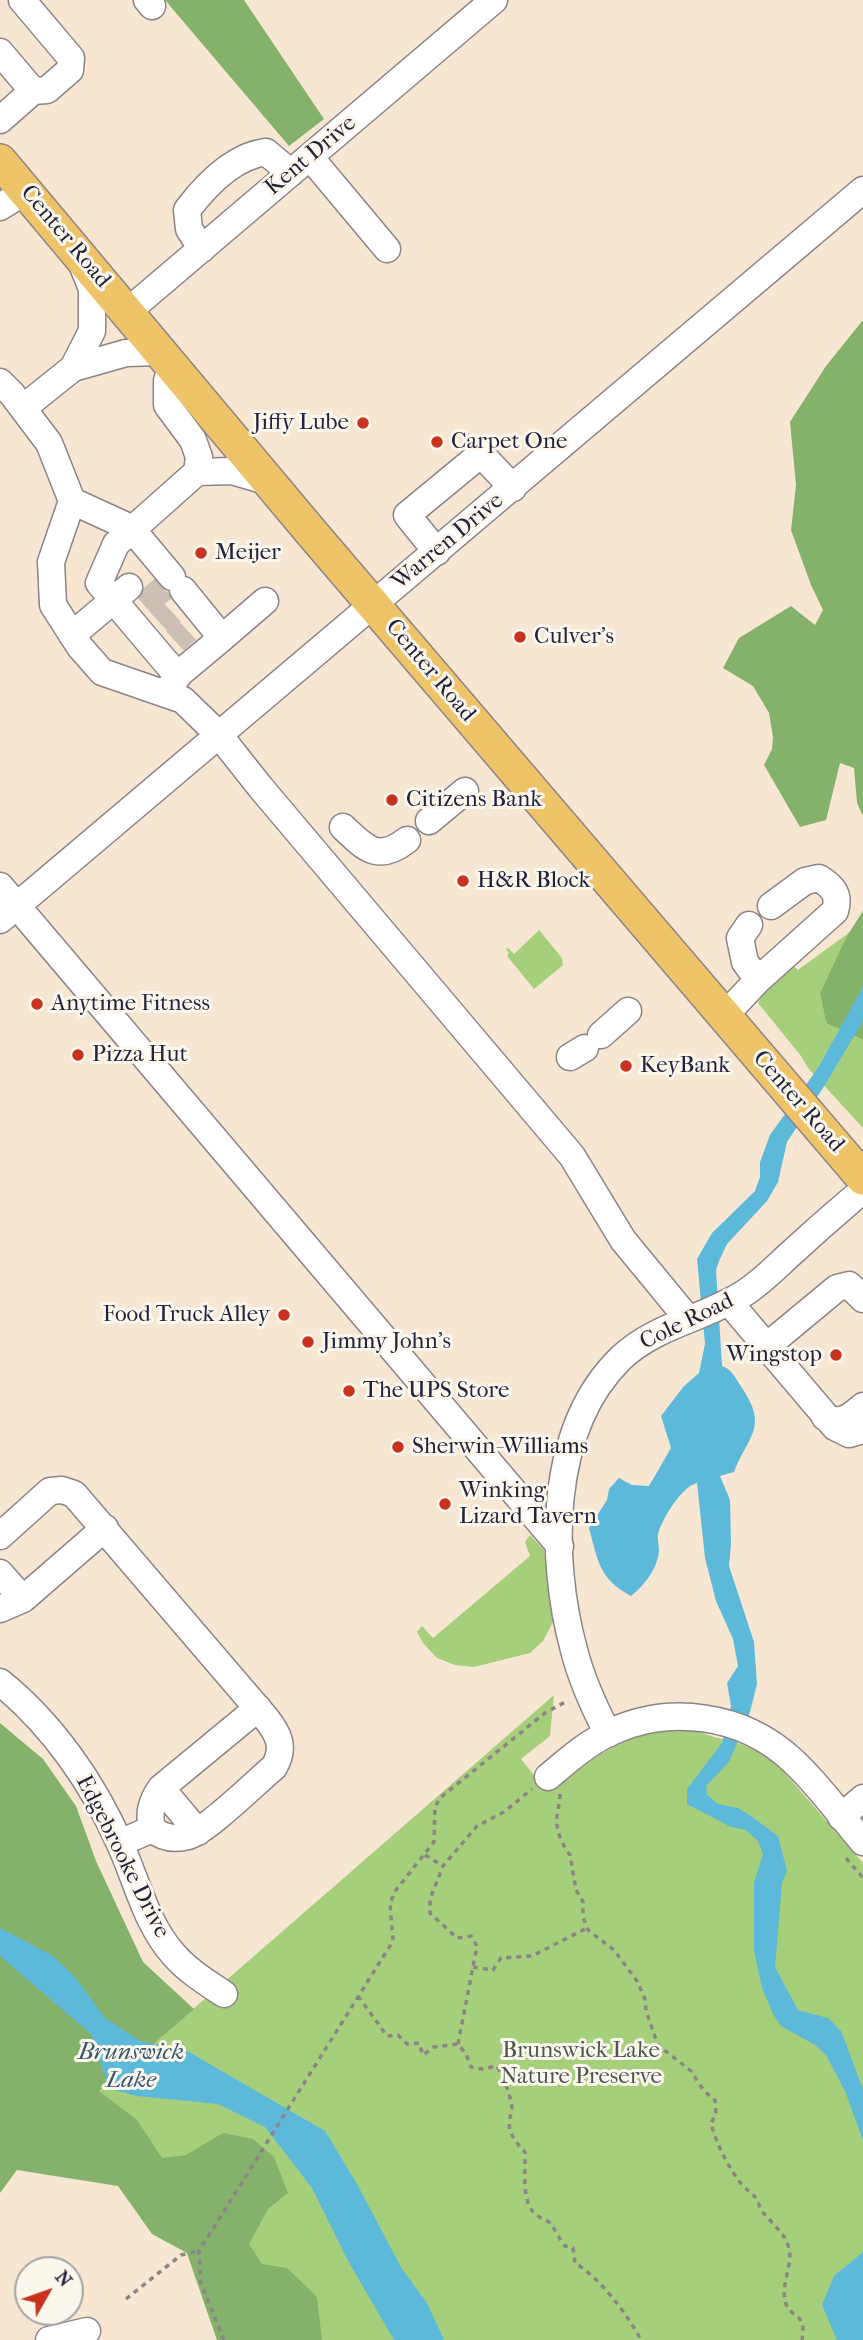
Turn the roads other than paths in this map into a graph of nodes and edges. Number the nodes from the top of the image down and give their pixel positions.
1 (22, 0) edge
2 (494, 0) edge
3 (0, 52) edge
4 (33, 91) junction
5 (0, 120) edge
6 (0, 161) edge
7 (300, 165) junction
8 (863, 190) edge
9 (13, 199) edge
10 (202, 249) junction
11 (387, 249) dead end
12 (77, 252) junction
13 (127, 312) junction
14 (166, 359) junction
15 (73, 368) junction
16 (0, 382) edge
17 (23, 408) junction
18 (197, 472) junction
19 (270, 482) junction
20 (513, 488) junction
21 (72, 501) junction
22 (131, 528) junction
23 (437, 552) junction
24 (265, 601) dead end
25 (373, 605) junction
26 (160, 608) junction
27 (72, 635) junction
28 (222, 638) junction
29 (173, 684) junction
30 (219, 735) junction
31 (465, 791) dead end
32 (429, 821) dead end
33 (342, 827) dead end
34 (407, 840) dead end
35 (6, 904) edge
36 (771, 906) dead end
37 (749, 925) dead end
38 (758, 980) junction
39 (628, 1011) dead end
40 (723, 1016) junction
41 (585, 1047) dead end
42 (863, 1178) edge
43 (863, 1190) edge
44 (863, 1298) edge
45 (709, 1311) junction
46 (767, 1346) junction
47 (863, 1406) edge
48 (825, 1417) junction
49 (863, 1430) edge
50 (105, 1528) junction
51 (0, 1536) edge
52 (560, 1546) junction
53 (0, 1573) edge
54 (11, 1604) edge
55 (0, 1682) edge
56 (258, 1708) junction
57 (608, 1734) junction
58 (555, 1779) road end
59 (161, 1788) junction
60 (863, 1798) edge
61 (841, 1816) junction
62 (152, 1829) junction
63 (198, 1832) junction
64 (120, 1843) junction
65 (851, 1845) edge
66 (224, 1994) dead end
67 (87, 2331) dead end
68 (49, 2340) edge

1 - 4 street
2 - 7 street, Kent Drive
3 - 4 street
4 - 5 street
6 - 9 main road, Center Road
7 - 10 street, Kent Drive
7 - 10 street
7 - 11 street
8 - 20 street, Warren Drive
9 - 12 main road, Center Road
10 - 13 street, Kent Drive
12 - 13 main road, Center Road
12 - 15 street
13 - 14 main road, Center Road
14 - 15 street
14 - 18 street
14 - 19 main road, Center Road
15 - 17 street
16 - 17 street
17 - 21 street
18 - 19 street
18 - 22 street
19 - 25 main road, Center Road
20 - 23 street, Warren Drive
20 - 23 street
21 - 22 street
21 - 27 street
22 - 26 street
22 - 26 street
23 - 25 street, Warren Drive
24 - 28 street
25 - 30 street, Warren Drive
25 - 40 main road, Center Road
26 - 27 street
26 - 28 street
26 - 29 street
27 - 29 street
28 - 29 street
29 - 30 street
30 - 35 street, Warren Drive
30 - 45 street
31 - 32 street
33 - 34 street
35 - 52 street
36 - 38 street
37 - 38 street
38 - 40 street
39 - 41 street
40 - 42 main road, Center Road
43 - 45 street, Cole Road
44 - 46 street
45 - 46 street
45 - 52 street, Cole Road
46 - 48 street
47 - 48 street
48 - 49 street
50 - 51 street
50 - 54 street
50 - 56 street
52 - 57 street, Cole Road
53 - 54 street
55 - 64 street, Edgebrooke Drive
56 - 59 street
56 - 63 street
57 - 58 street
57 - 61 street
59 - 62 street
59 - 63 street
60 - 61 street
61 - 65 street
62 - 63 street
62 - 64 street
64 - 66 street, Edgebrooke Drive
67 - 68 street

